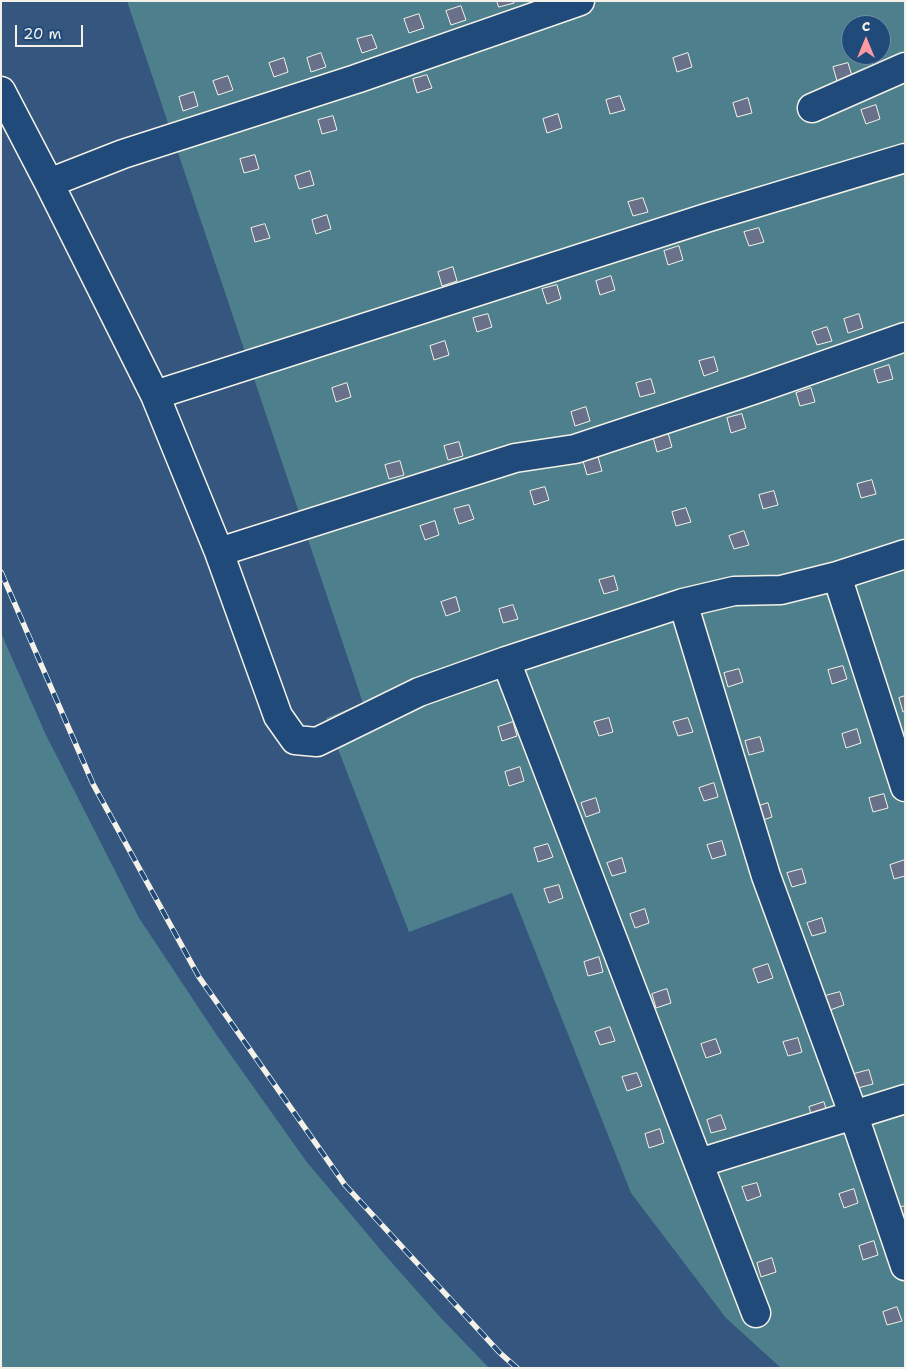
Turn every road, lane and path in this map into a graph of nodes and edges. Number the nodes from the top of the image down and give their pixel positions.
1 (580, 1) edge
2 (905, 67) edge
3 (1, 91) edge
4 (812, 108) dead end
5 (905, 158) edge
6 (49, 183) junction
7 (905, 337) edge
8 (154, 395) junction
9 (219, 552) junction
10 (905, 554) edge
11 (837, 576) junction
12 (683, 603) junction
13 (506, 661) junction
14 (905, 787) edge
15 (905, 1099) edge
16 (854, 1116) junction
17 (699, 1163) junction
18 (905, 1266) edge
19 (756, 1313) dead end

1 - 6 street
2 - 4 street
3 - 6 street
5 - 8 street
6 - 8 street
7 - 9 street
8 - 9 street
9 - 13 street
10 - 11 street
11 - 12 street
11 - 14 street
12 - 13 street
12 - 16 street
13 - 17 street
15 - 16 street
16 - 17 street
16 - 18 street
17 - 19 street

